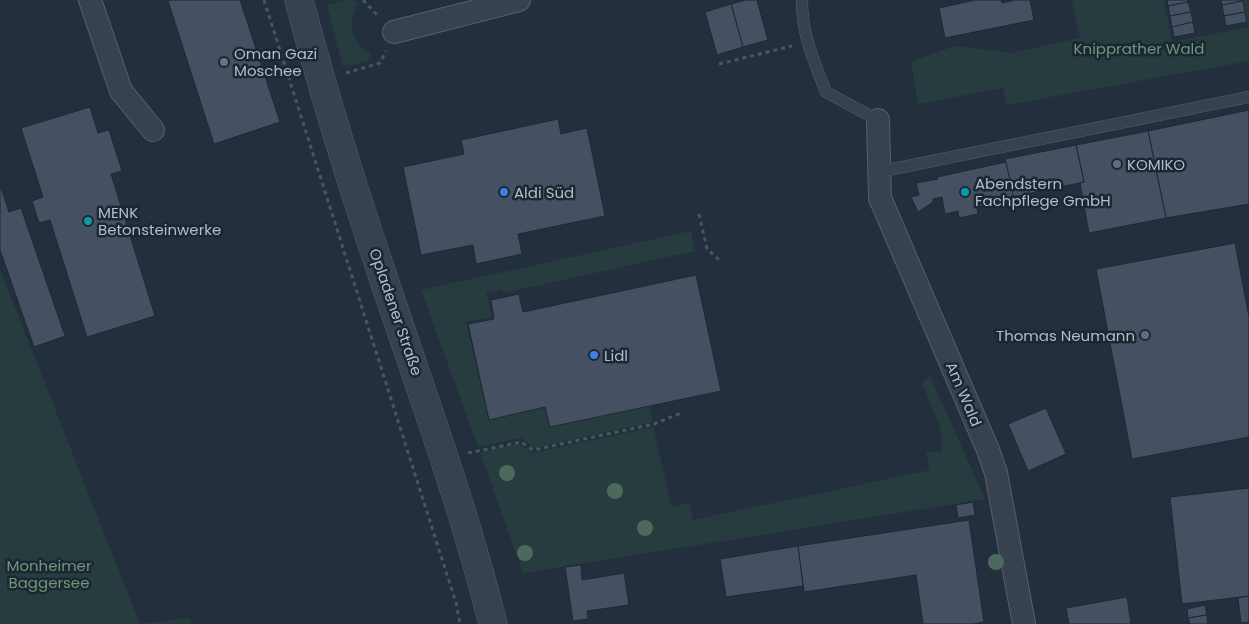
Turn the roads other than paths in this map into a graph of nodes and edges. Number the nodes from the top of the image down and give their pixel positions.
1 (90, 0) edge
2 (298, 0) edge
3 (519, 0) edge
4 (802, 0) edge
5 (394, 32) road end
6 (1249, 97) edge
7 (878, 120) joint
8 (153, 130) dead end
9 (878, 172) junction
10 (493, 624) edge
11 (1024, 624) edge

1 - 8 street
2 - 10 street, Opladener Straße
3 - 5 street
4 - 7 lane, Am Wald
6 - 9 lane
7 - 9 street, Am Wald
9 - 11 street, Am Wald

